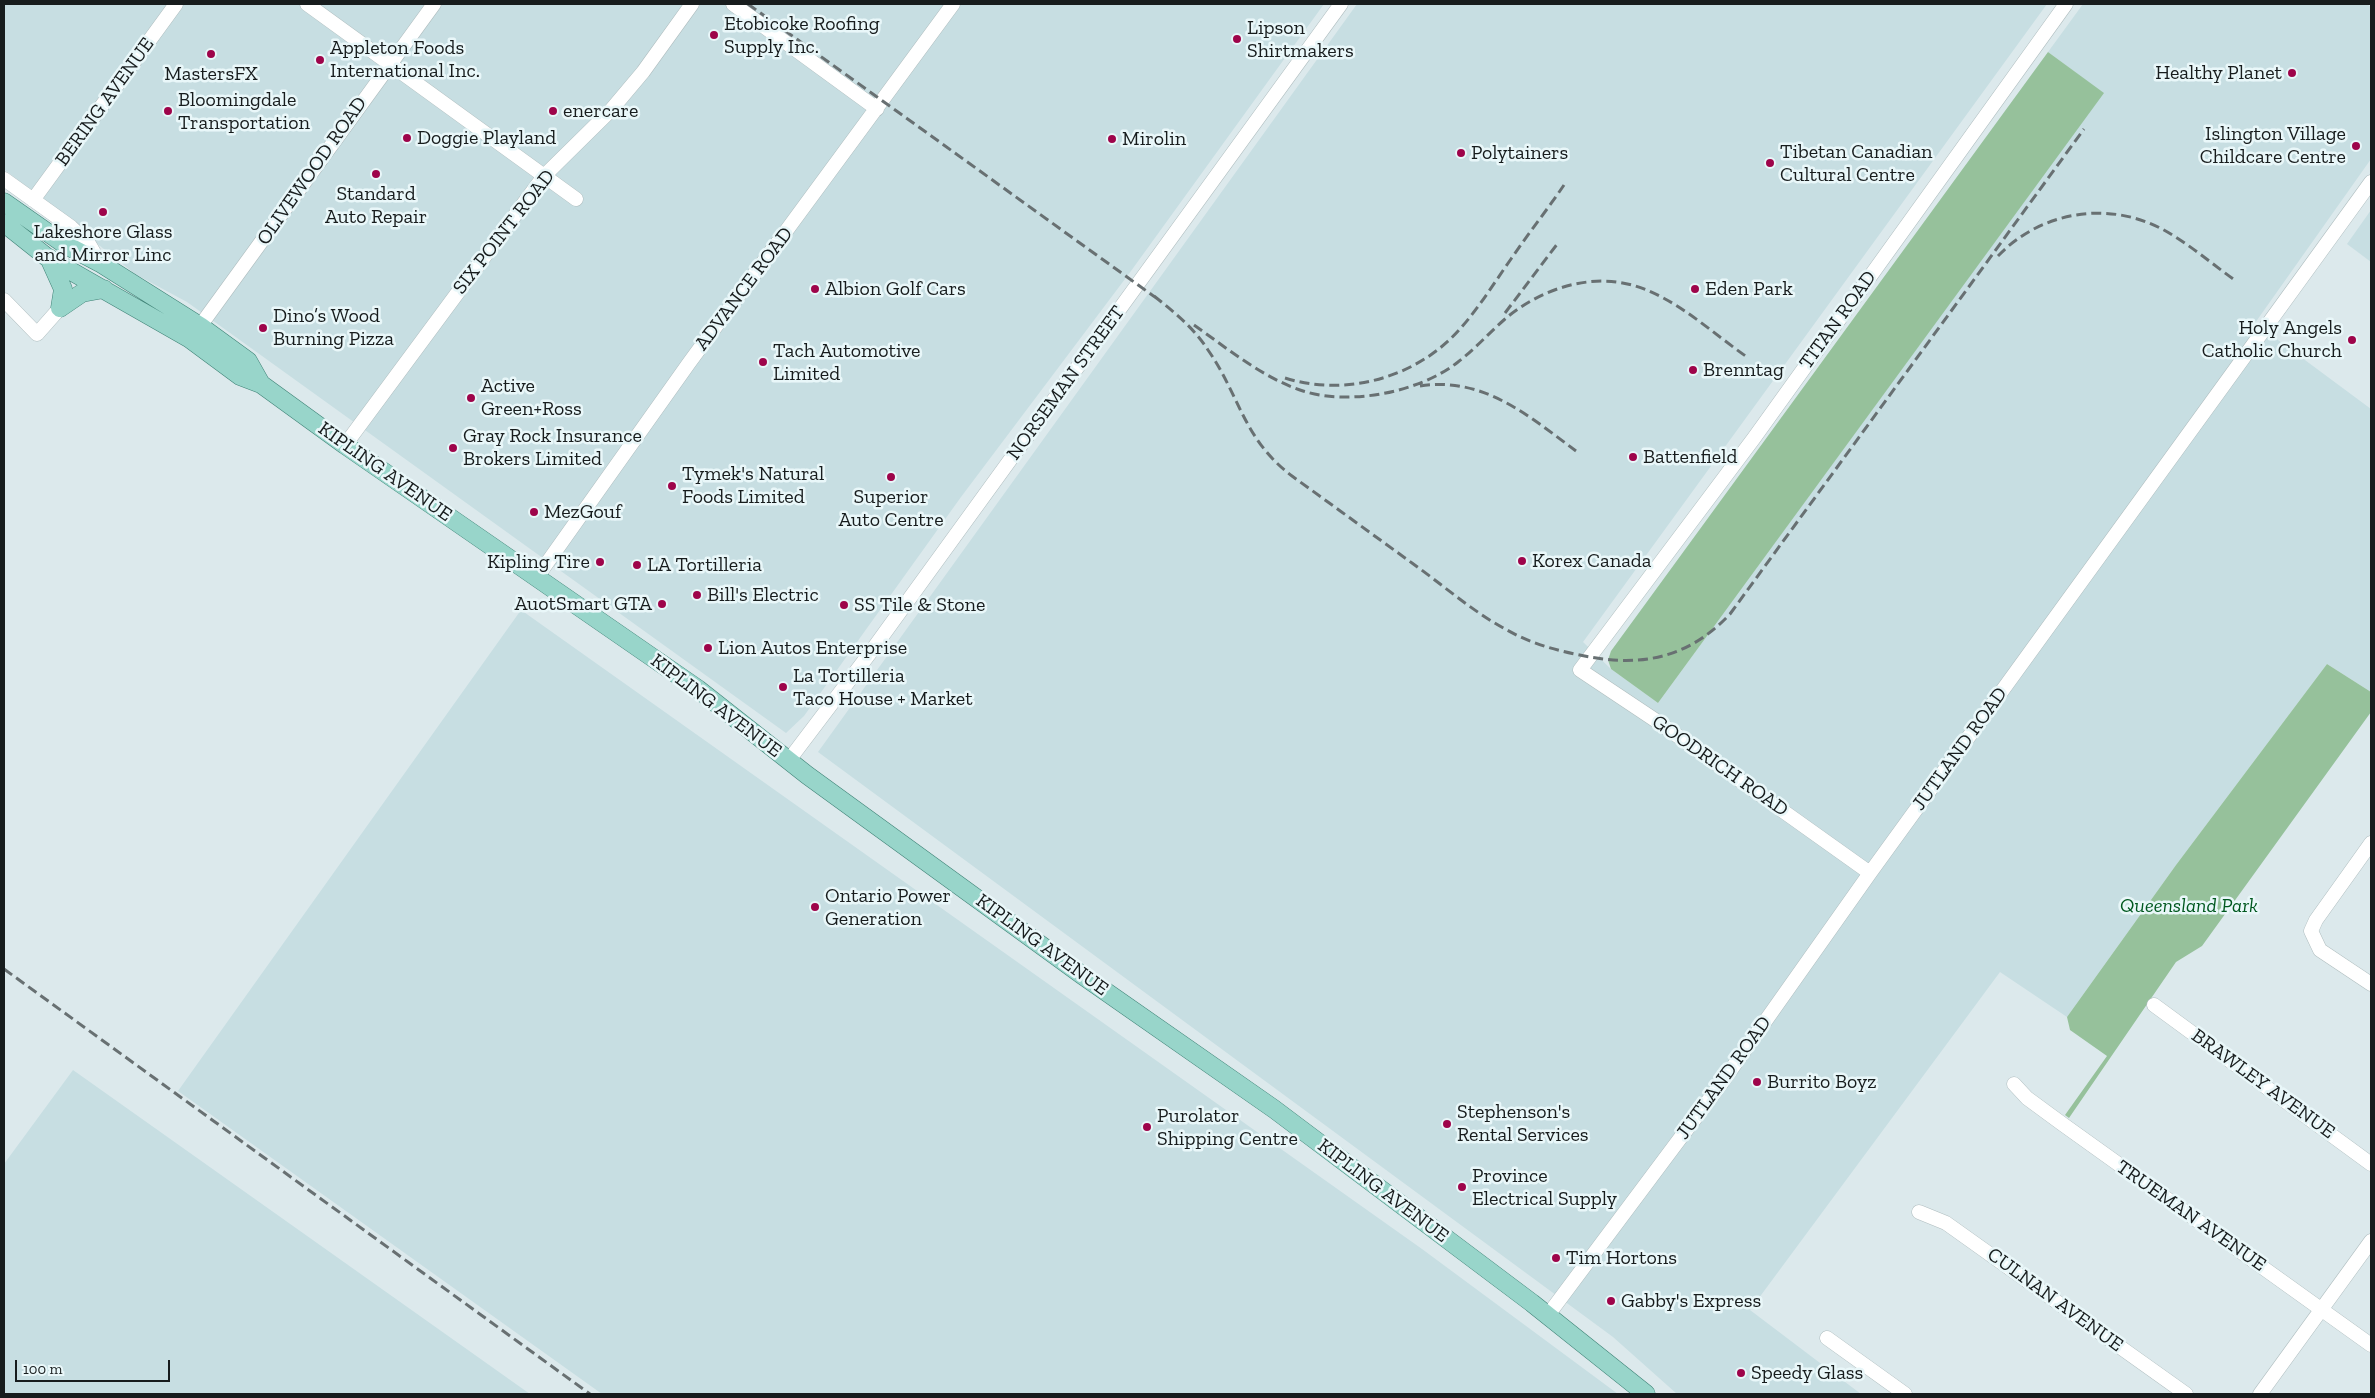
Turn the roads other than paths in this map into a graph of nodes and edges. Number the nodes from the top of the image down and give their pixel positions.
1 (176, 4) edge
2 (307, 4) edge
3 (434, 4) edge
4 (692, 4) edge
5 (733, 4) edge
6 (954, 4) edge
7 (1341, 4) edge
8 (2066, 4) edge
9 (389, 63) junction
10 (877, 109) junction
11 (544, 176) junction
12 (4, 179) edge
13 (2371, 182) edge
14 (576, 199) dead end
15 (33, 200) junction
16 (4, 202) edge
17 (4, 223) edge
18 (48, 258) junction
19 (100, 263) junction
20 (104, 288) junction
21 (4, 300) edge
22 (60, 308) junction
23 (195, 332) junction
24 (345, 444) junction
25 (537, 577) junction
26 (1589, 658) joint
27 (788, 760) junction
28 (2371, 843) edge
29 (1870, 873) junction
30 (2371, 984) edge
31 (2154, 1005) dead end
32 (2014, 1084) dead end
33 (2371, 1164) edge
34 (1919, 1212) dead end
35 (2371, 1241) edge
36 (2322, 1309) junction
37 (1548, 1315) junction
38 (1827, 1338) dead end
39 (2371, 1345) edge
40 (1646, 1394) edge
41 (1905, 1394) edge
42 (2186, 1394) edge
43 (2260, 1394) edge

1 - 15 street, BERING AVENUE
2 - 9 street
3 - 9 street, OLIVEWOOD ROAD
4 - 11 street, SIX POINT ROAD
5 - 10 street
6 - 10 street, ADVANCE ROAD
7 - 27 street, NORSEMAN STREET
8 - 26 street, TITAN ROAD
9 - 11 street
9 - 23 street, OLIVEWOOD ROAD
10 - 25 street, ADVANCE ROAD
11 - 14 street
11 - 24 street, SIX POINT ROAD
12 - 15 street, KIPLING AVENUE
13 - 29 street, JUTLAND ROAD
15 - 19 street, KIPLING AVENUE
16 - 19 main road, KIPLING AVENUE
17 - 18 main road, KIPLING AVENUE
18 - 20 main road, KIPLING AVENUE
18 - 22 main road
19 - 23 main road, KIPLING AVENUE
20 - 22 main road
20 - 23 main road, KIPLING AVENUE
21 - 22 street
23 - 24 main road, KIPLING AVENUE
24 - 25 main road, KIPLING AVENUE
25 - 27 main road, KIPLING AVENUE
26 - 29 street, GOODRICH ROAD
27 - 37 main road, KIPLING AVENUE
28 - 30 street
29 - 37 street, JUTLAND ROAD
31 - 33 street, BRAWLEY AVENUE
32 - 36 street, TRUEMAN AVENUE
34 - 42 street, CULNAN AVENUE
35 - 36 street
36 - 39 street, TRUEMAN AVENUE
36 - 43 street
37 - 40 main road, KIPLING AVENUE
38 - 41 street

